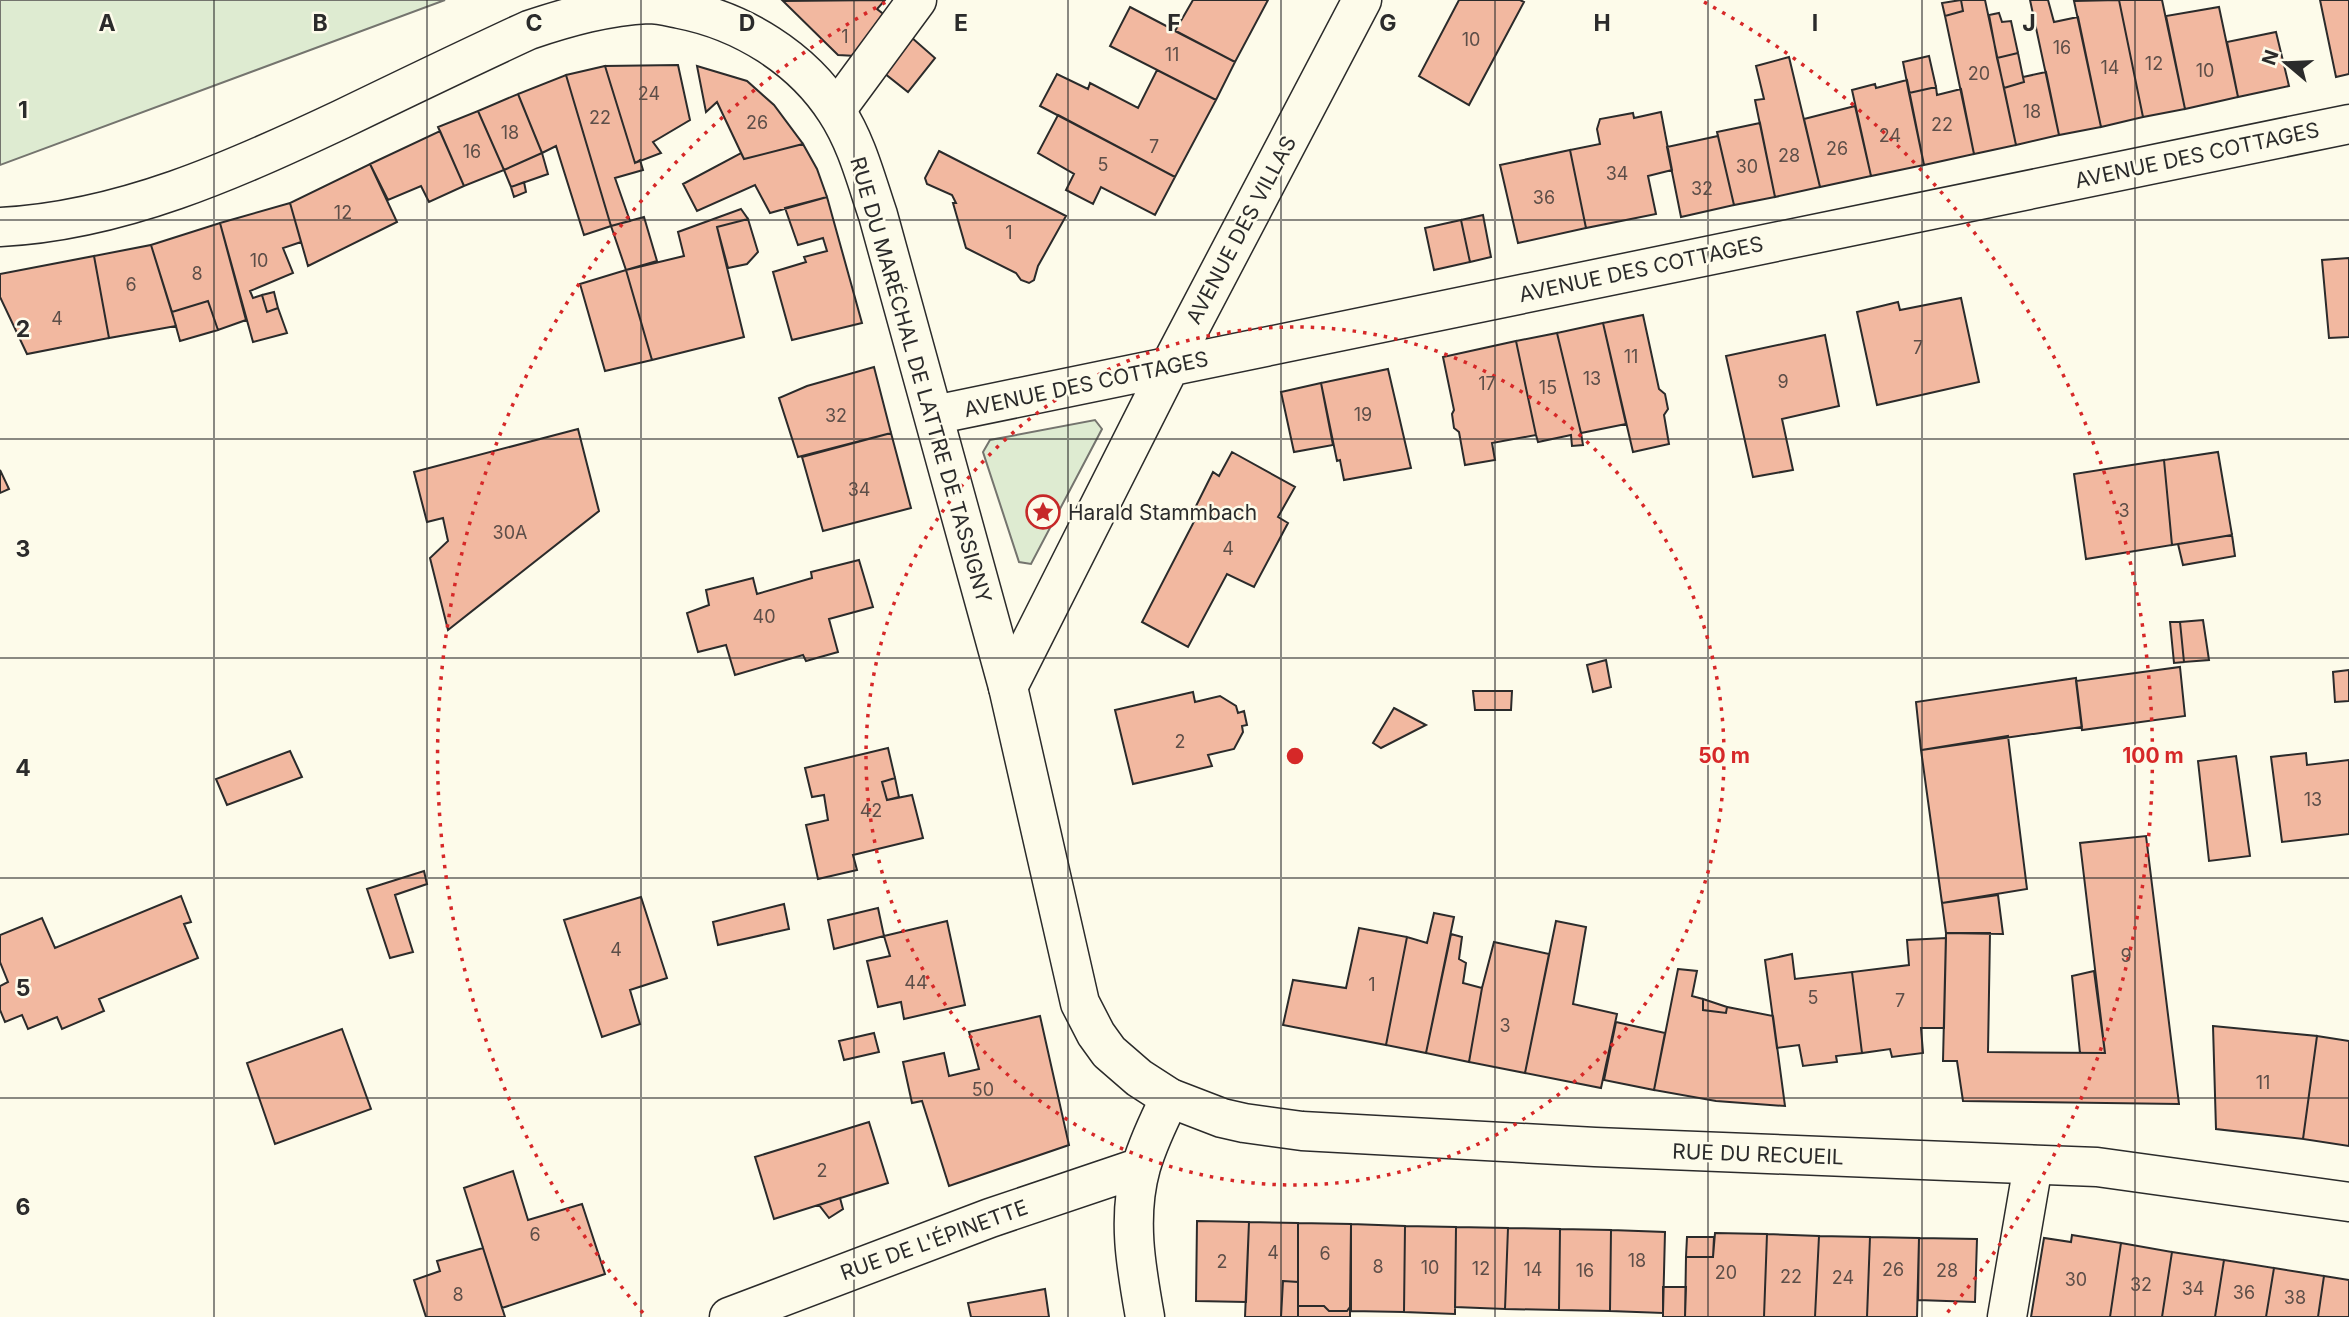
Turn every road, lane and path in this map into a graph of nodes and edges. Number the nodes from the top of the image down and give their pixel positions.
1 (917, 0) edge
2 (1362, 0) edge
3 (836, 110) junction
4 (2349, 124) edge
5 (0, 227) edge
6 (1170, 366) junction
7 (934, 415) junction
8 (1008, 687) junction
9 (1170, 1098) junction
10 (2033, 1165) junction
11 (1141, 1167) junction
12 (2349, 1202) edge
13 (729, 1317) edge
14 (1145, 1317) edge
15 (2007, 1317) edge

1 - 3 street
2 - 6 street, AVENUE DES VILLAS
3 - 5 street, RUE DU MARÉCHAL DE LATTRE DE TASSIGNY
3 - 7 street, RUE DU MARÉCHAL DE LATTRE DE TASSIGNY
4 - 6 street, AVENUE DES COTTAGES
6 - 7 street, AVENUE DES COTTAGES
6 - 8 street, AVENUE DES VILLAS
7 - 8 street, RUE DU MARÉCHAL DE LATTRE DE TASSIGNY
8 - 9 street, RUE DU MARÉCHAL DE LATTRE DE TASSIGNY
9 - 10 street, RUE DU RECUEIL
9 - 11 street
10 - 12 street, RUE DU RECUEIL
10 - 15 street
11 - 13 street, RUE DE L'ÉPINETTE
11 - 14 street

